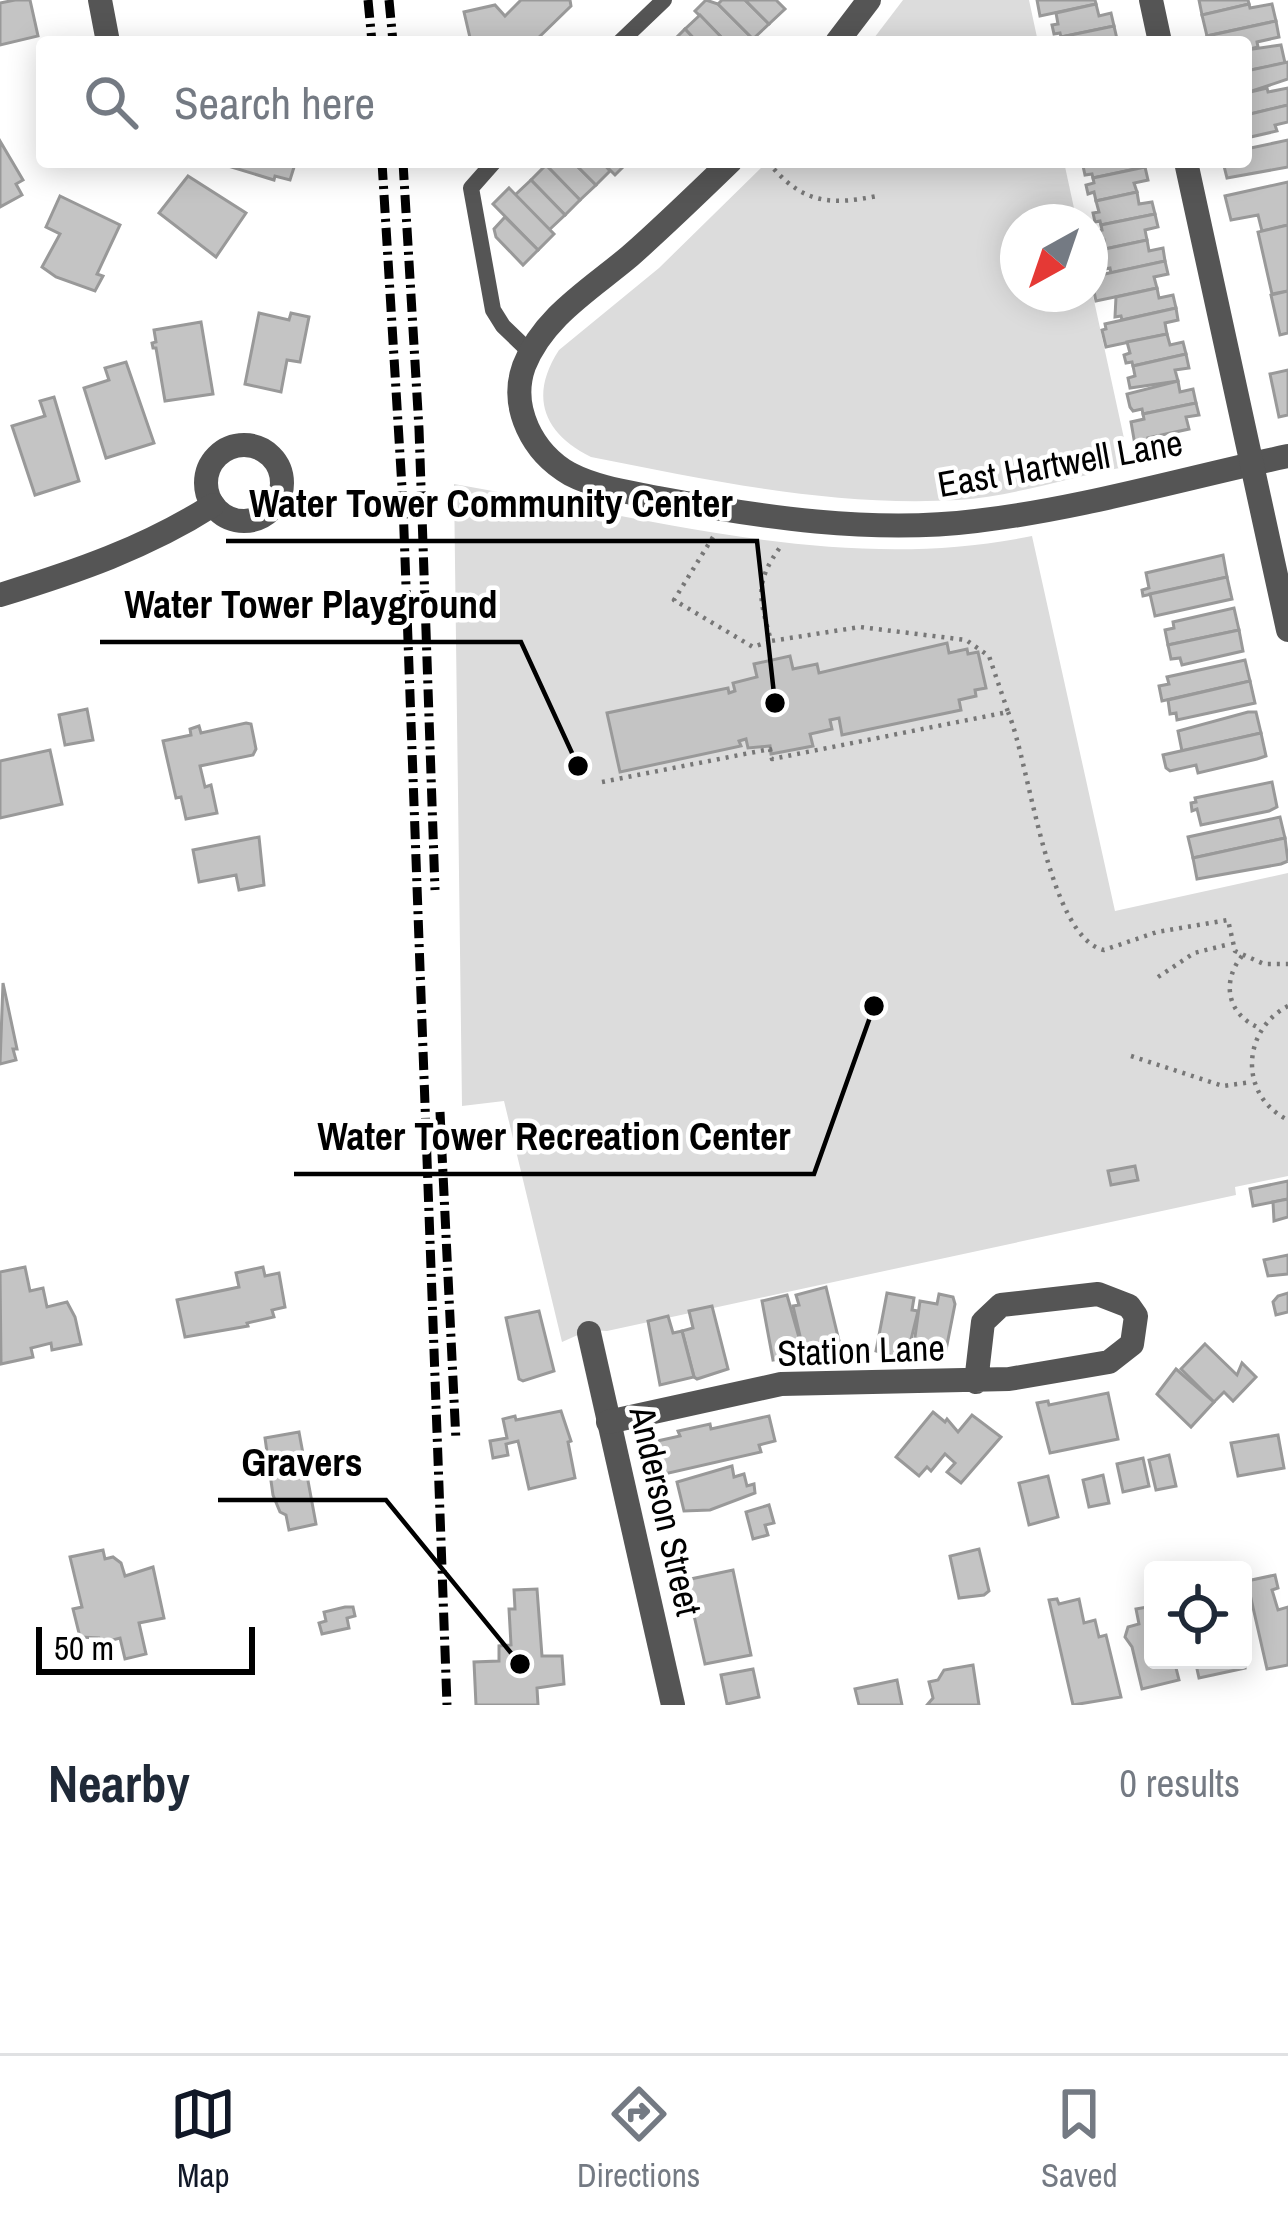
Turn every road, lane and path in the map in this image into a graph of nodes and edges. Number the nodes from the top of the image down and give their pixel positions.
1 (100, 0) edge
2 (664, 0) edge
3 (869, 0) edge
4 (1151, 0) edge
5 (107, 36) edge
6 (626, 36) edge
7 (842, 36) edge
8 (1159, 36) edge
9 (489, 168) edge
10 (724, 168) edge
11 (1187, 168) edge
12 (774, 169) dead end
13 (877, 196) dead end
14 (530, 352) junction
15 (1288, 455) edge
16 (1252, 463) junction
17 (212, 506) dead end
18 (713, 537) dead end
19 (781, 546) dead end
20 (0, 595) edge
21 (1288, 630) edge
22 (771, 641) junction
23 (1008, 712) junction
24 (602, 782) dead end
25 (1230, 944) junction
26 (1242, 956) junction
27 (1288, 964) edge
28 (1158, 977) dead end
29 (1288, 1006) edge
30 (1260, 1028) junction
31 (1131, 1056) dead end
32 (1254, 1082) junction
33 (1288, 1120) edge
34 (589, 1333) dead end
35 (976, 1382) junction
36 (608, 1422) junction
37 (673, 1705) edge

1 - 5 street
2 - 6 lane
3 - 7 street
4 - 8 street
9 - 14 lane
10 - 14 street
11 - 16 street
12 - 13 path
14 - 16 street, East Hartwell Lane
15 - 16 street, East Hartwell Lane
16 - 21 street
17 - 20 street
18 - 22 path
19 - 22 path
22 - 23 path
23 - 24 path
23 - 25 path
25 - 26 path
25 - 28 path
26 - 27 path
26 - 30 path
29 - 30 path
30 - 32 path
31 - 32 path
32 - 33 path
34 - 36 street, Anderson Street
35 - 35 street, Station Lane
35 - 36 street, Station Lane
36 - 37 street, Anderson Street

